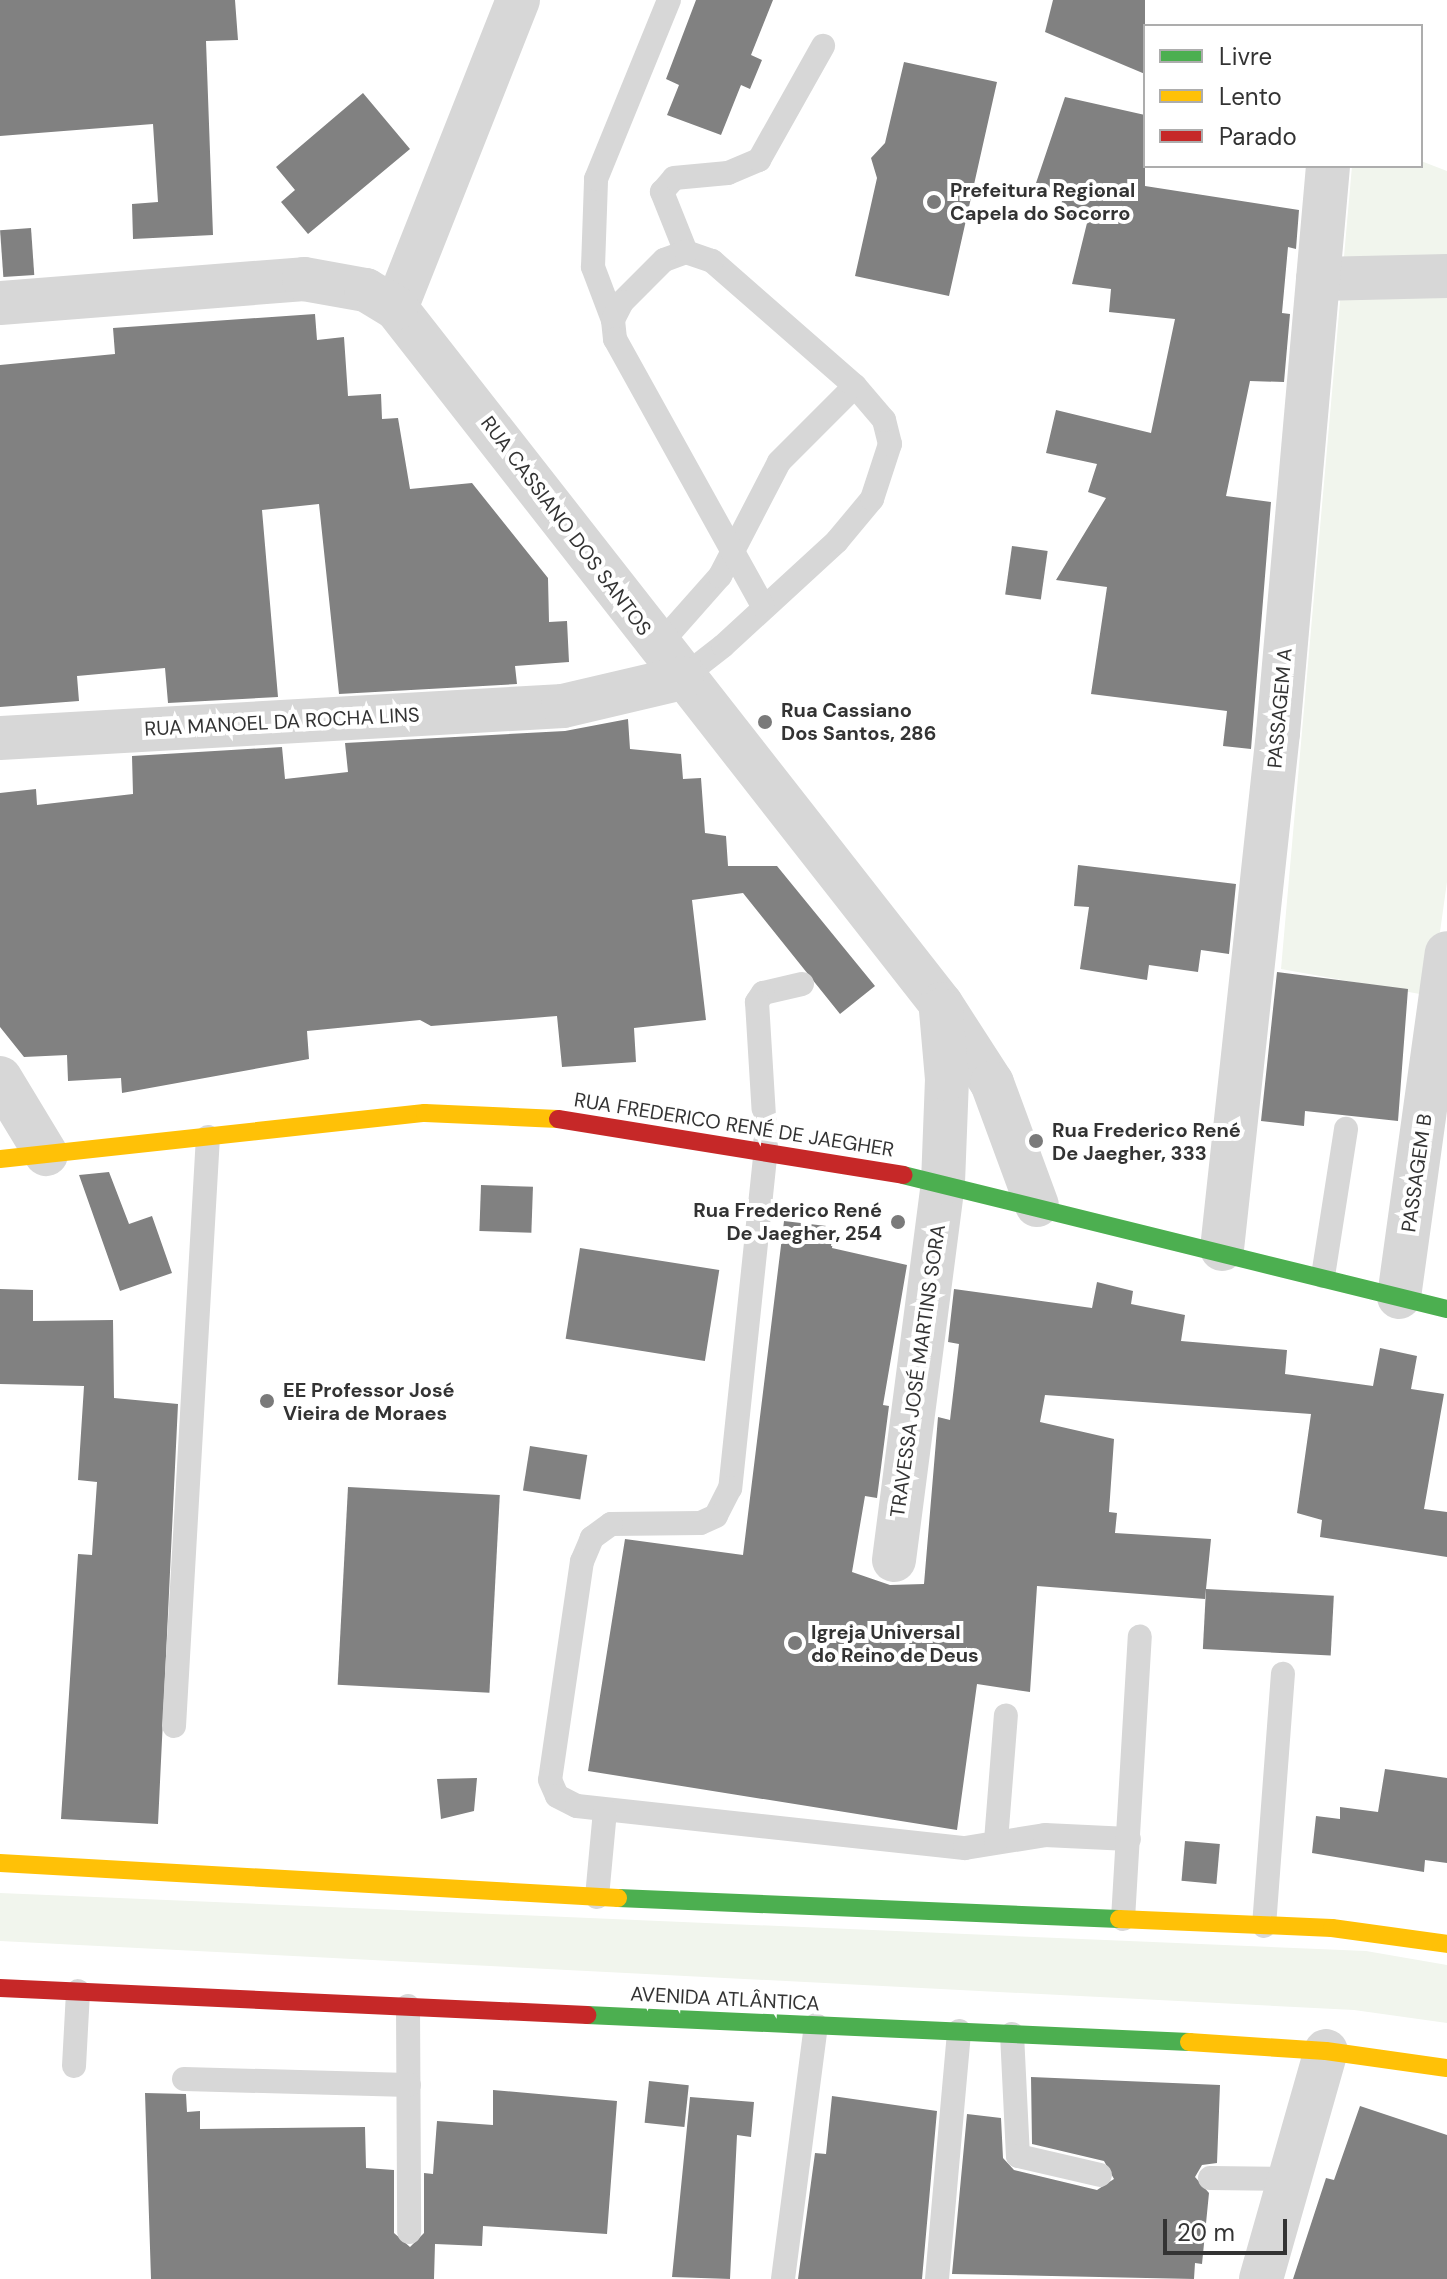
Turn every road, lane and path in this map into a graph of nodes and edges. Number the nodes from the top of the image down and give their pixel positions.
1 (518, 0) edge
2 (669, 0) edge
3 (823, 46) dead end
4 (1328, 168) edge
5 (686, 252) junction
6 (1447, 276) edge
7 (1318, 279) junction
8 (0, 303) edge
9 (396, 308) junction
10 (613, 320) junction
11 (855, 386) junction
12 (733, 550) junction
13 (763, 606) junction
14 (670, 662) junction
15 (0, 738) edge
16 (1447, 953) edge
17 (802, 984) dead end
18 (941, 1004) junction
19 (0, 1078) edge
20 (1346, 1129) dead end
21 (208, 1137) junction
22 (766, 1148) junction
23 (46, 1154) junction
24 (0, 1159) edge
25 (943, 1183) junction
26 (1037, 1205) junction
27 (1222, 1249) junction
28 (1323, 1276) junction
29 (1399, 1297) junction
30 (1447, 1309) edge
31 (894, 1560) dead end
32 (1140, 1637) dead end
33 (1283, 1674) dead end
34 (1006, 1715) dead end
35 (174, 1726) dead end
36 (605, 1810) junction
37 (1129, 1839) junction
38 (996, 1841) junction
39 (0, 1863) edge
40 (597, 1897) junction
41 (1123, 1919) junction
42 (1264, 1926) junction
43 (1446, 1942) edge
44 (0, 1988) edge
45 (78, 1991) junction
46 (408, 2006) junction
47 (816, 2025) junction
48 (959, 2031) junction
49 (1012, 2034) junction
50 (1326, 2051) junction
51 (74, 2066) dead end
52 (1447, 2068) edge
53 (184, 2079) dead end
54 (409, 2085) junction
55 (1100, 2175) dead end
56 (1210, 2178) dead end
57 (1290, 2179) junction
58 (409, 2232) dead end
59 (783, 2279) edge
60 (937, 2279) edge
61 (1261, 2279) edge

1 - 9 street
2 - 10 lane
3 - 5 lane
4 - 7 street, PASSAGEM A
5 - 10 lane
5 - 11 lane
6 - 7 street
7 - 27 street, PASSAGEM A
8 - 9 street
9 - 14 street, RUA CASSIANO DOS SANTOS
10 - 12 lane
11 - 12 lane
11 - 13 lane
12 - 13 lane
12 - 14 lane
13 - 14 lane
14 - 15 street, RUA MANOEL DA ROCHA LINS
14 - 18 street, RUA CASSIANO DOS SANTOS
16 - 29 street, PASSAGEM B
17 - 22 lane
18 - 25 street
18 - 26 street, RUA CASSIANO DOS SANTOS
19 - 23 street
20 - 28 lane
21 - 22 main road, RUA FREDERICO RENÉ DE JAEGHER
21 - 23 main road, RUA FREDERICO RENÉ DE JAEGHER
21 - 35 lane
22 - 25 main road, RUA FREDERICO RENÉ DE JAEGHER
22 - 36 lane
23 - 24 main road, RUA FREDERICO RENÉ DE JAEGHER
25 - 26 main road, RUA FREDERICO RENÉ DE JAEGHER
25 - 31 street, TRAVESSA JOSÉ MARTINS SORA
26 - 27 main road, RUA FREDERICO RENÉ DE JAEGHER
27 - 28 main road, RUA FREDERICO RENÉ DE JAEGHER
28 - 29 main road, RUA FREDERICO RENÉ DE JAEGHER
29 - 30 main road, RUA FREDERICO RENÉ DE JAEGHER
32 - 37 lane
33 - 42 lane
34 - 38 lane
36 - 38 lane
36 - 40 lane
37 - 38 lane
37 - 41 lane
39 - 40 main road
40 - 41 main road
41 - 42 main road
42 - 43 main road
44 - 45 main road, AVENIDA ATLÂNTICA
45 - 46 main road, AVENIDA ATLÂNTICA
45 - 51 lane
46 - 47 main road, AVENIDA ATLÂNTICA
46 - 54 lane
47 - 48 main road, AVENIDA ATLÂNTICA
47 - 59 lane
48 - 49 main road, AVENIDA ATLÂNTICA
48 - 60 lane
49 - 50 main road, AVENIDA ATLÂNTICA
49 - 55 lane
50 - 52 main road, AVENIDA ATLÂNTICA
50 - 57 street
53 - 54 lane
54 - 58 lane
56 - 57 lane
57 - 61 street

